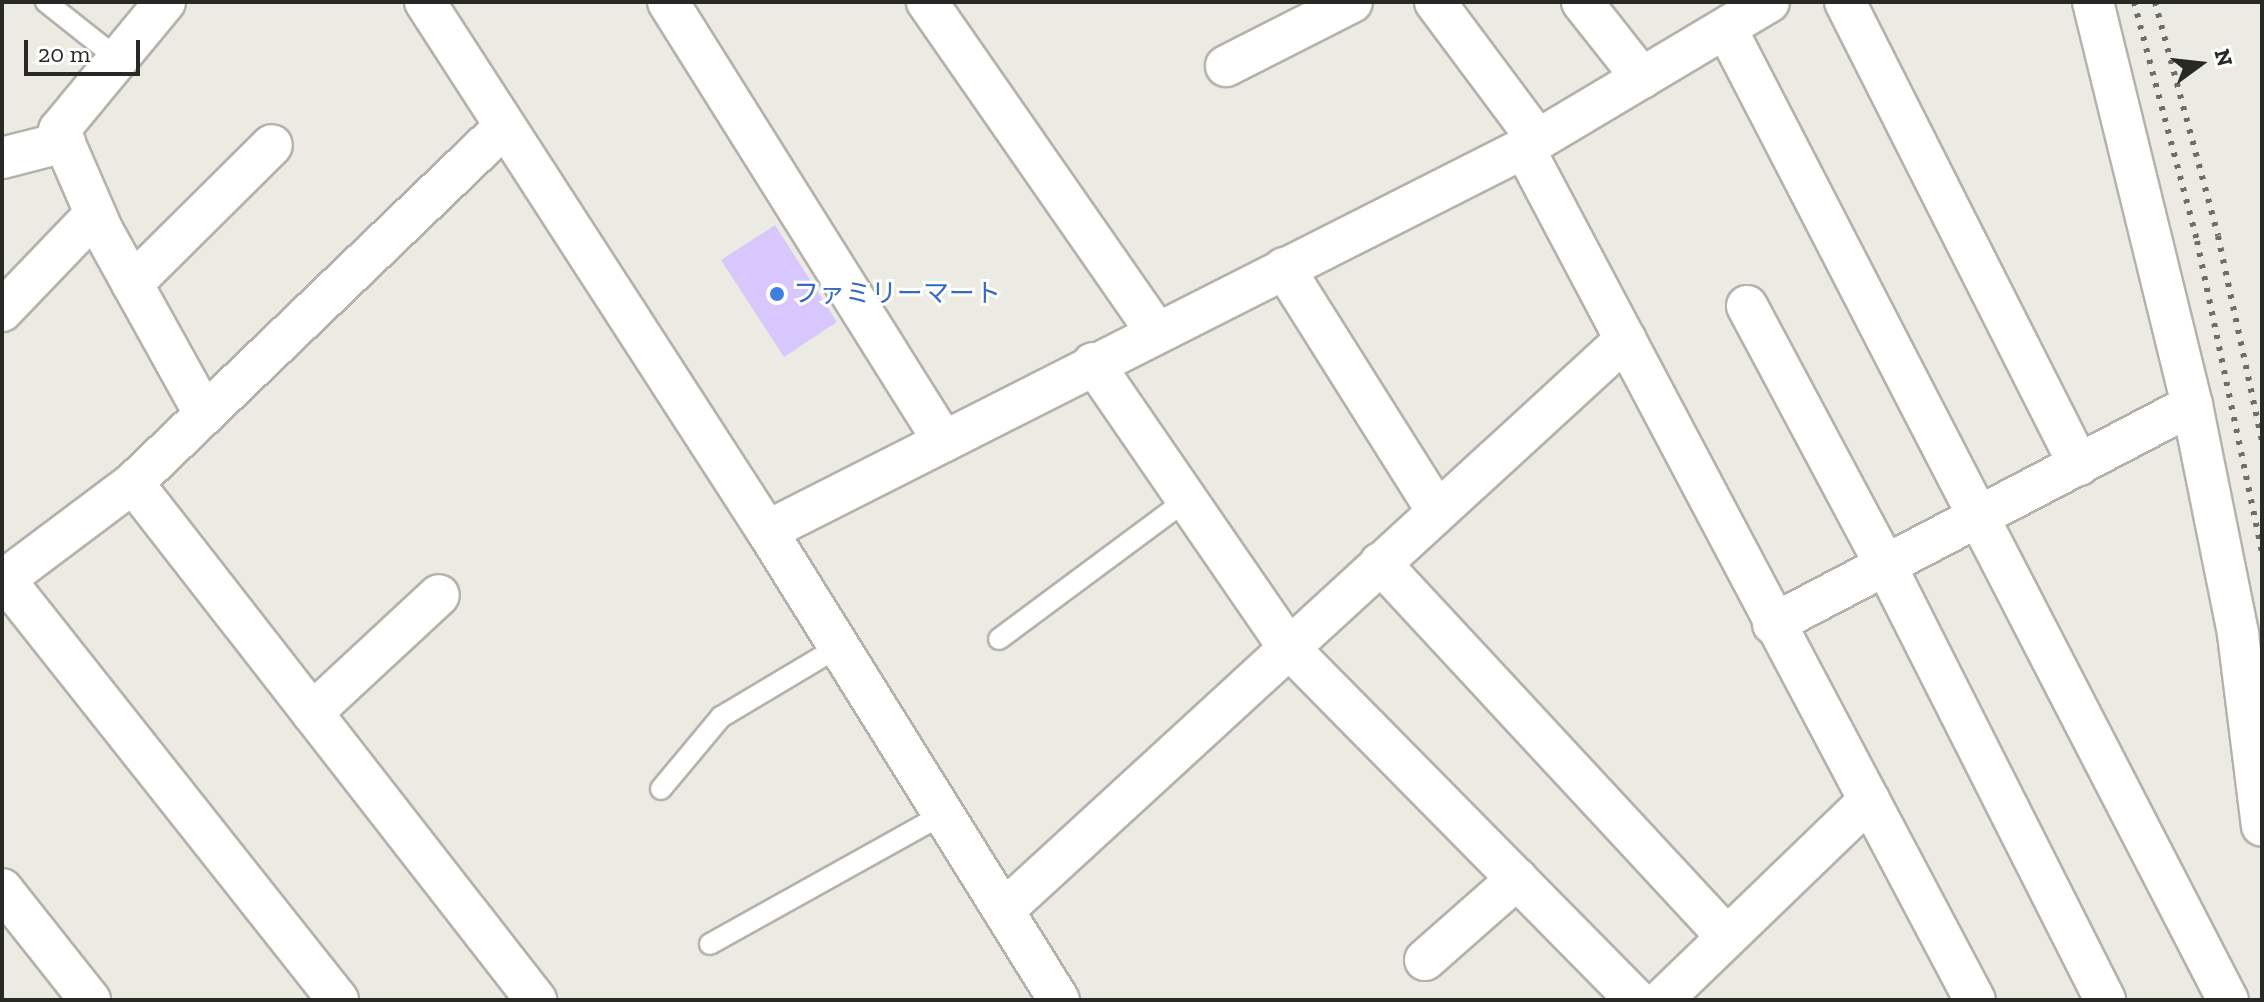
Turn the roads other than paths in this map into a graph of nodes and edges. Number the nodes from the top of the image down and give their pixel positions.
1 (46, 2) edge
2 (165, 2) edge
3 (425, 2) edge
4 (668, 2) edge
5 (927, 2) edge
6 (1352, 2) edge
7 (1435, 2) edge
8 (1582, 2) edge
9 (1845, 2) edge
10 (2093, 2) edge
11 (1746, 11) edge
12 (118, 59) junction
13 (1226, 66) dead end
14 (1642, 78) junction
15 (504, 127) junction
16 (65, 142) junction
17 (1531, 144) junction
18 (272, 145) dead end
19 (2, 158) edge
20 (95, 214) junction
21 (1284, 268) junction
22 (132, 284) junction
23 (1747, 306) dead end
24 (2, 311) edge
25 (1156, 332) junction
26 (1626, 339) junction
27 (1093, 363) junction
28 (2192, 405) junction
29 (205, 415) junction
30 (944, 442) junction
31 (2079, 465) junction
32 (133, 483) junction
33 (1186, 500) junction
34 (1437, 511) junction
35 (1980, 516) junction
36 (767, 531) junction
37 (1380, 563) junction
38 (1886, 566) junction
39 (4, 578) edge
40 (439, 595) dead end
41 (1773, 624) junction
42 (999, 639) dead end
43 (840, 646) junction
44 (1288, 647) junction
45 (312, 713) junction
46 (661, 789) dead end
47 (1869, 800) junction
48 (944, 814) junction
49 (2262, 826) edge
50 (1517, 879) junction
51 (2, 889) edge
52 (1004, 910) junction
53 (1727, 937) junction
54 (710, 944) dead end
55 (1425, 960) dead end
56 (1680, 995) edge
57 (90, 1000) edge
58 (338, 1000) edge
59 (536, 1000) edge
60 (1059, 1000) edge
61 (1636, 1000) edge
62 (1975, 1000) edge
63 (2105, 1000) edge
64 (2228, 1000) edge

1 - 12 lane
2 - 12 street
3 - 15 street
4 - 30 street
5 - 25 street
6 - 13 street
7 - 17 street
8 - 14 street
9 - 31 street
10 - 28 street
11 - 14 street
11 - 35 street
12 - 16 street
14 - 17 street
15 - 29 street
15 - 36 street
16 - 19 street
16 - 20 street
17 - 21 street
17 - 26 street
18 - 22 street
20 - 22 street
20 - 24 street
21 - 25 street
21 - 34 street
22 - 29 street
23 - 38 street
25 - 27 street
26 - 34 street
26 - 41 street
27 - 30 street
27 - 33 street
28 - 31 street
28 - 49 street
29 - 32 street
30 - 36 street
31 - 35 street
32 - 39 street
32 - 45 street
33 - 42 lane
33 - 44 street
34 - 37 street
35 - 38 street
35 - 64 street
36 - 43 street
37 - 44 street
37 - 53 street
38 - 41 street
38 - 63 street
39 - 58 street
40 - 45 street
41 - 47 street
43 - 46 lane
43 - 48 street
44 - 50 street
44 - 52 street
45 - 59 street
47 - 53 street
47 - 62 street
48 - 52 street
48 - 54 lane
50 - 55 street
50 - 61 street
51 - 57 street
52 - 60 street
53 - 56 street

